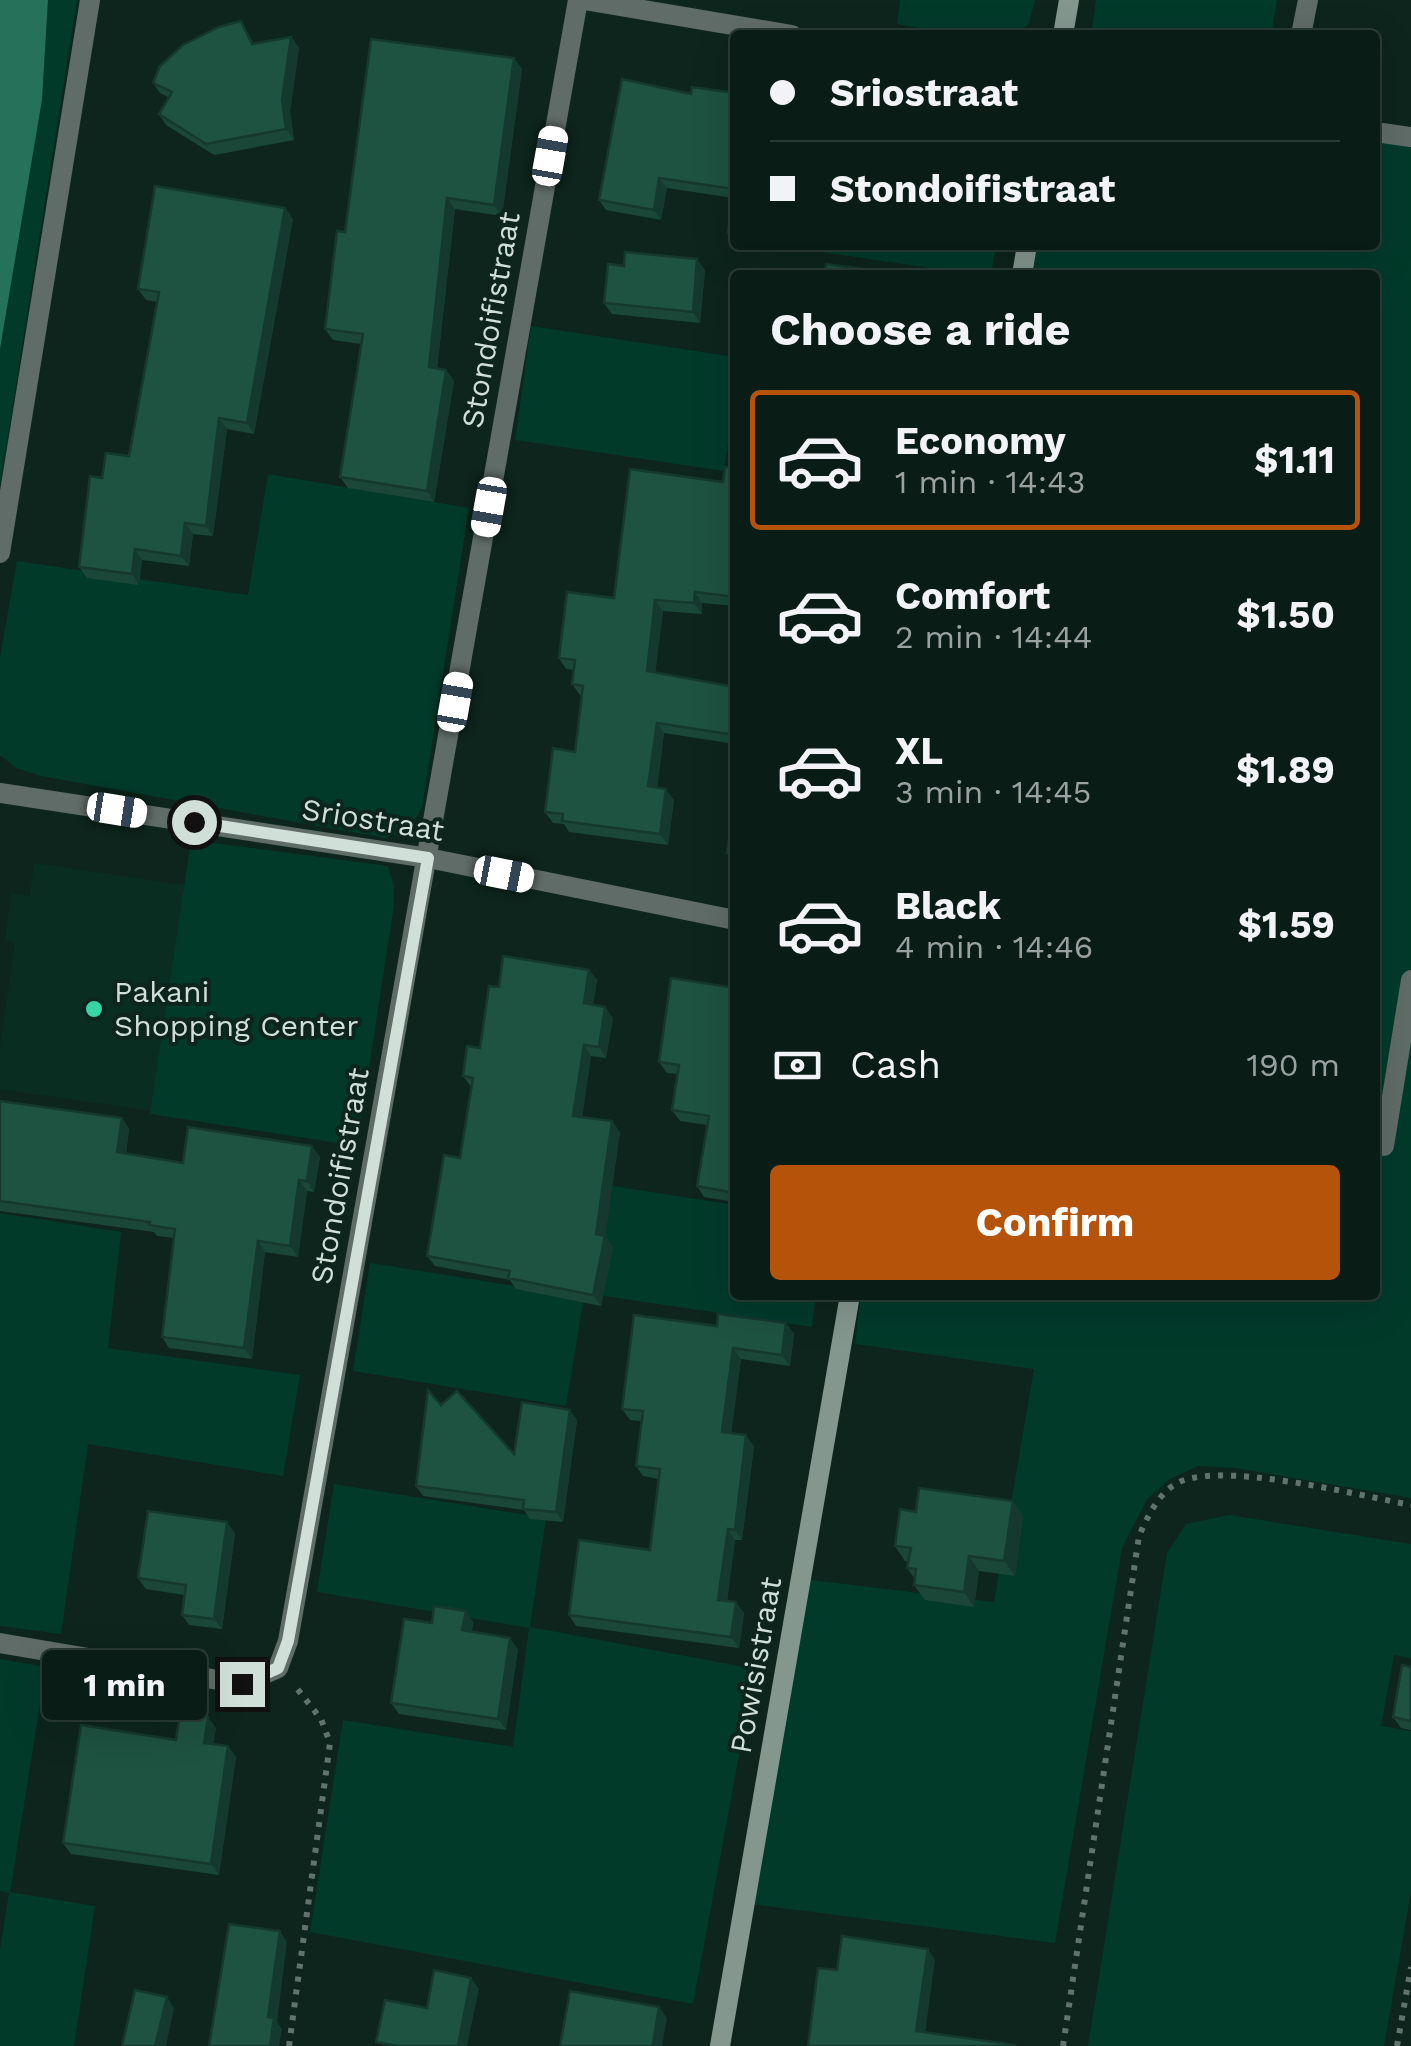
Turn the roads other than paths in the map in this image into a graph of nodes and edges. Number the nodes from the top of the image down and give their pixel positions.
1 (90, 0) edge
2 (581, 0) edge
3 (1069, 0) edge
4 (1308, 0) edge
5 (762, 30) edge
6 (1063, 30) edge
7 (1302, 30) edge
8 (1380, 133) edge
9 (1411, 137) edge
10 (0, 552) edge
11 (0, 793) edge
12 (428, 858) junction
13 (730, 919) edge
14 (1411, 980) edge
15 (1384, 1146) dead end
16 (849, 1300) edge
17 (0, 1643) edge
18 (720, 2046) edge

1 - 10 street
2 - 5 street
2 - 12 street, Stondoifistraat
3 - 6 street
4 - 7 street
8 - 9 street
11 - 12 street, Sriostraat
12 - 13 street, Sriostraat
12 - 17 street, Stondoifistraat
14 - 15 street
16 - 18 street, Powisistraat

